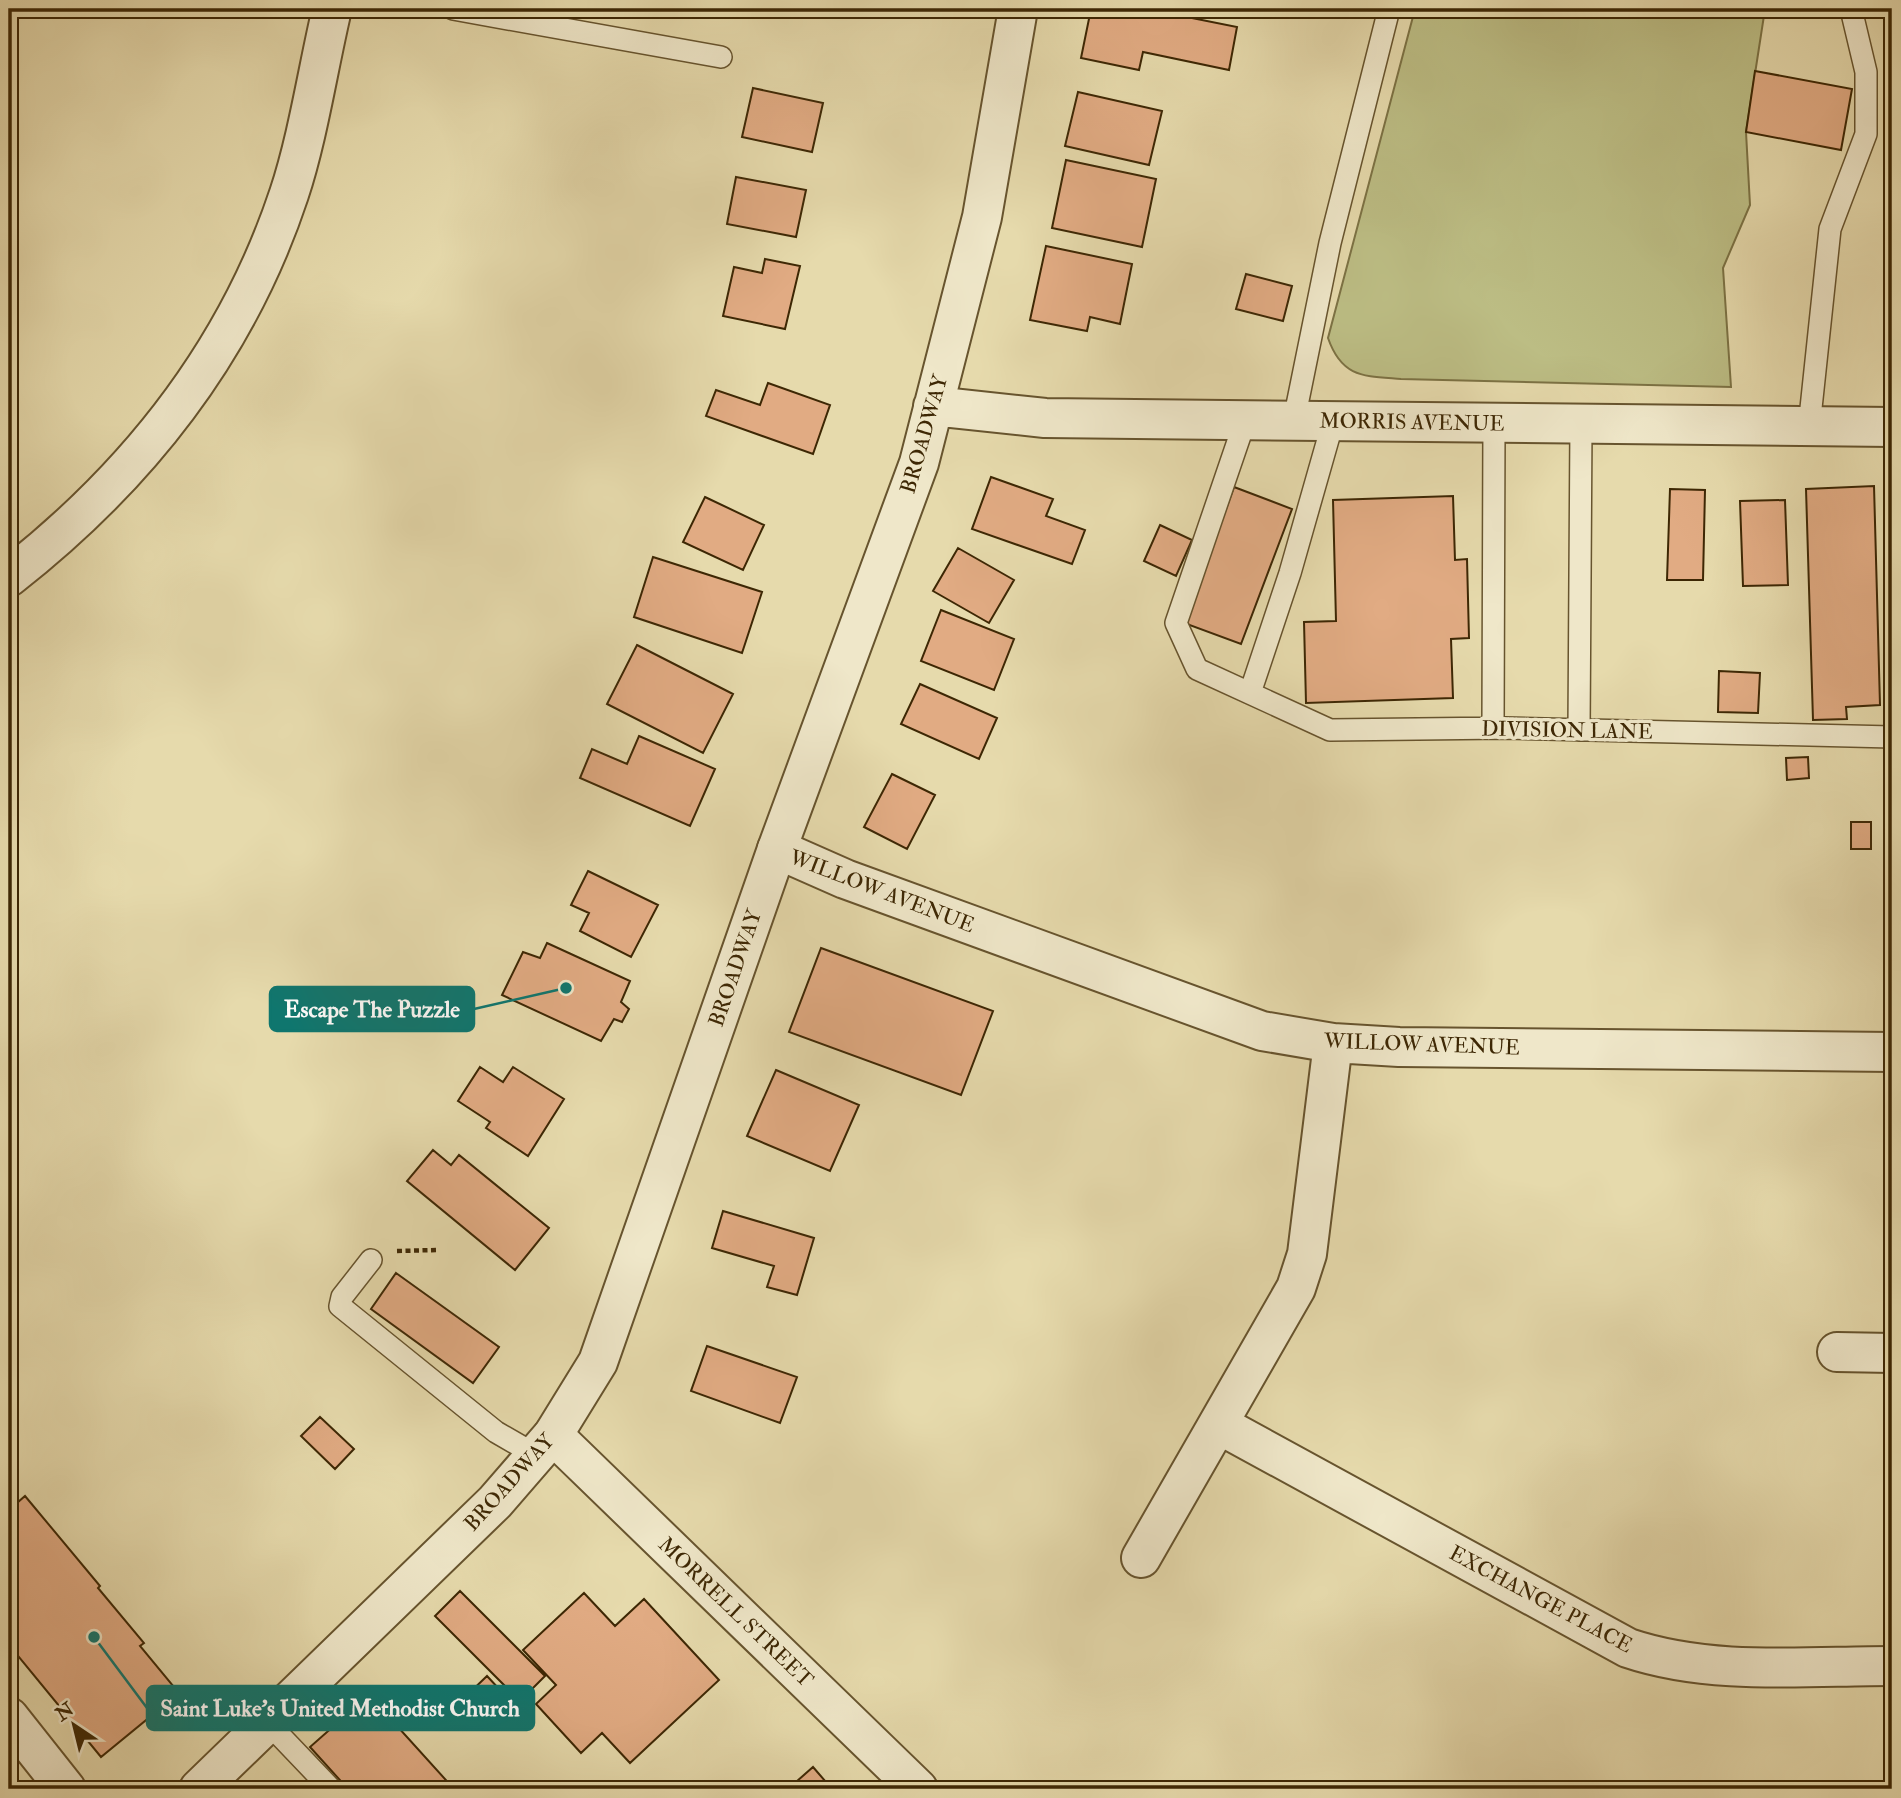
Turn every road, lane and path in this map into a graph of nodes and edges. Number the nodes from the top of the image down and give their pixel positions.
1 (332, 9) edge
2 (453, 9) edge
3 (1018, 9) edge
4 (1389, 9) edge
5 (1851, 9) edge
6 (721, 57) dead end
7 (933, 406) junction
8 (1294, 420) junction
9 (1245, 421) junction
10 (1333, 422) junction
11 (1493, 423) junction
12 (1581, 424) junction
13 (1809, 426) junction
14 (1892, 427) edge
15 (9, 577) edge
16 (1250, 693) junction
17 (1493, 728) junction
18 (1579, 730) junction
19 (1892, 737) edge
20 (776, 849) junction
21 (1333, 1043) junction
22 (1892, 1052) edge
23 (437, 1250) dead end
24 (371, 1260) joint
25 (1837, 1352) dead end
26 (1892, 1353) edge
27 (1219, 1423) junction
28 (545, 1445) junction
29 (1141, 1558) dead end
30 (1892, 1666) edge
31 (9, 1717) edge
32 (268, 1723) junction
33 (66, 1789) edge
34 (199, 1789) edge
35 (331, 1789) edge
36 (918, 1789) edge

1 - 15 street
2 - 6 lane
3 - 7 street, BROADWAY
4 - 8 lane
5 - 13 lane
7 - 9 street, MORRIS AVENUE
7 - 20 street, BROADWAY
8 - 9 street, MORRIS AVENUE
8 - 10 street, MORRIS AVENUE
9 - 16 lane, DIVISION LANE
10 - 11 street, MORRIS AVENUE
10 - 16 lane
11 - 12 street, MORRIS AVENUE
11 - 17 lane
12 - 13 street, MORRIS AVENUE
12 - 18 lane
13 - 14 street, MORRIS AVENUE
16 - 17 lane, DIVISION LANE
17 - 18 lane, DIVISION LANE
18 - 19 lane, DIVISION LANE
20 - 21 street, WILLOW AVENUE
20 - 28 street, BROADWAY
21 - 22 street, WILLOW AVENUE
21 - 27 street
23 - 24 path
24 - 28 lane, MORRELL STREET
25 - 26 street
27 - 29 street
27 - 30 street, EXCHANGE PLACE
28 - 32 street, BROADWAY
28 - 36 street, MORRELL STREET
31 - 33 street
32 - 34 street, BROADWAY
32 - 35 lane

